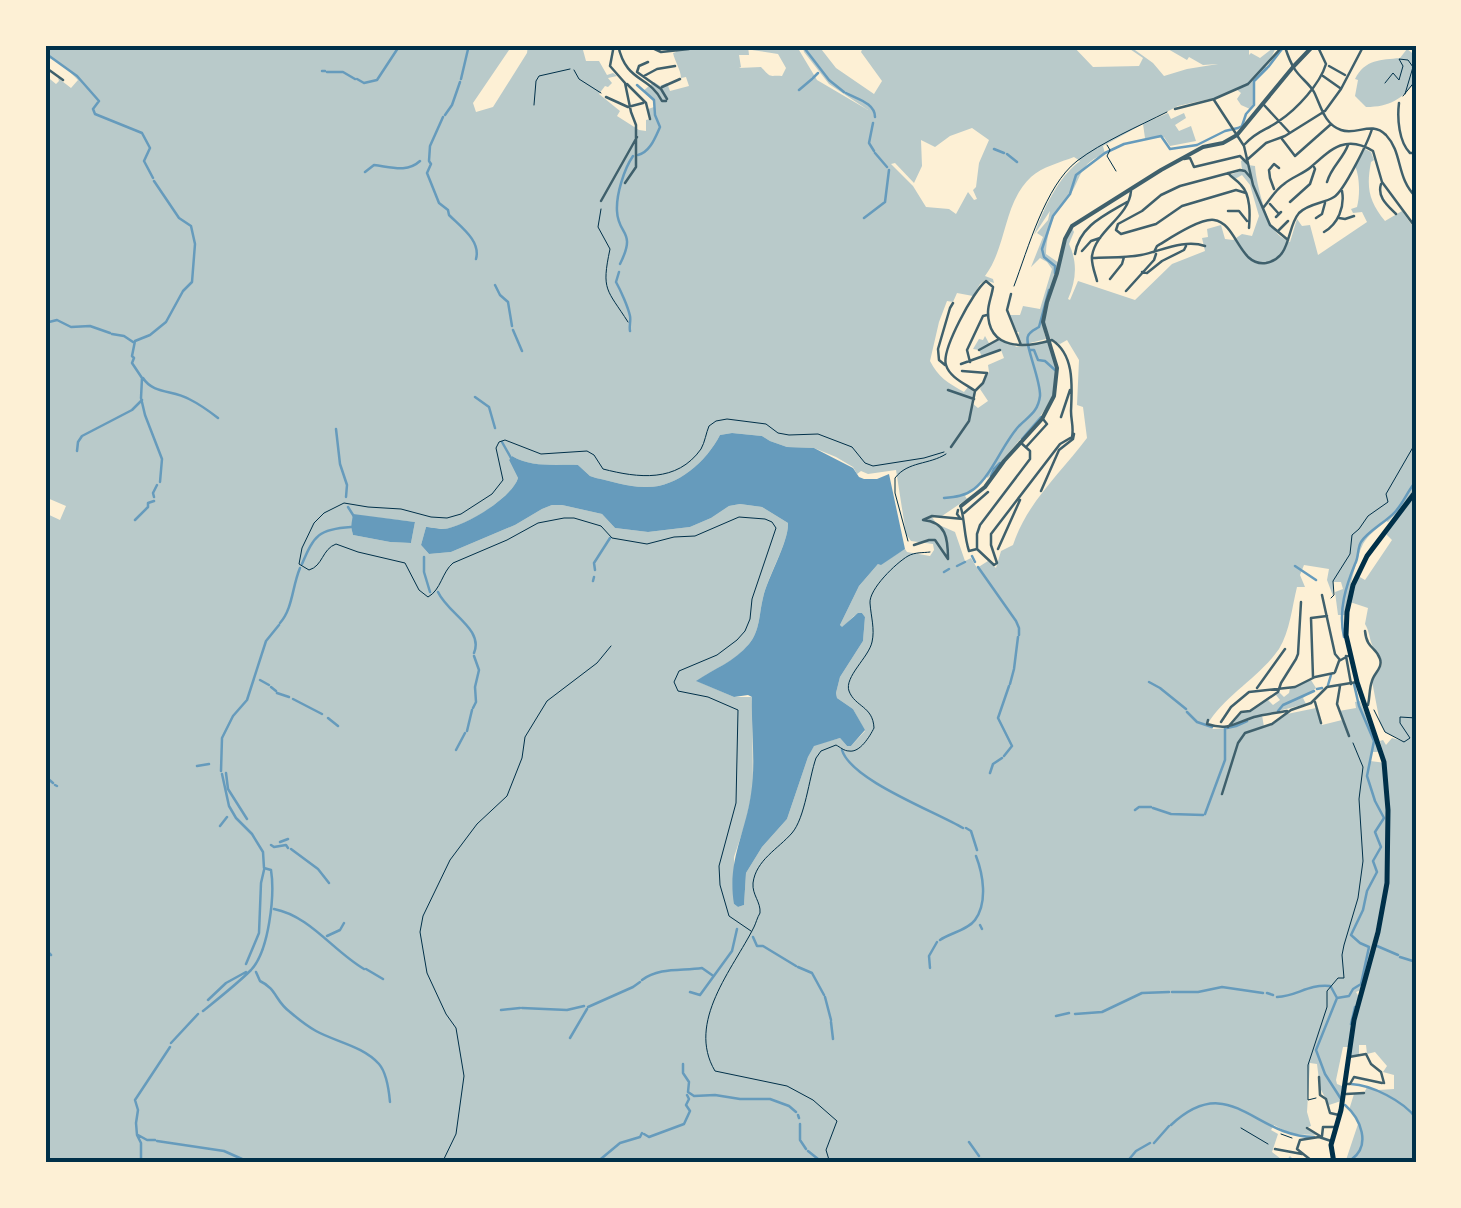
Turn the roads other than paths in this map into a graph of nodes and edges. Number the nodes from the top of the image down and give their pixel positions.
1 (625, 45) edge
2 (646, 45) edge
3 (1291, 45) edge
4 (1316, 45) edge
5 (1364, 45) edge
6 (617, 46) edge
7 (1285, 47) edge
8 (689, 49) dead end
9 (648, 62) dead end
10 (1326, 64) junction
11 (675, 66) dead end
12 (45, 67) edge
13 (1293, 67) junction
14 (630, 74) junction
15 (1345, 75) dead end
16 (644, 76) junction
17 (1323, 76) junction
18 (680, 79) dead end
19 (64, 80) dead end
20 (624, 82) junction
21 (661, 88) junction
22 (1313, 89) junction
23 (1341, 89) junction
24 (606, 97) road end
25 (1214, 99) junction
26 (645, 102) junction
27 (1263, 104) junction
28 (1399, 104) road end
29 (630, 107) junction
30 (1175, 109) road end
31 (1322, 112) junction
32 (650, 119) dead end
33 (1280, 121) junction
34 (1331, 124) junction
35 (1372, 128) junction
36 (1235, 131) junction
37 (1290, 133) junction
38 (637, 135) junction
39 (1281, 138) junction
40 (1348, 144) junction
41 (1244, 146) junction
42 (1365, 146) junction
43 (1416, 153) edge
44 (1178, 160) junction
45 (1248, 161) junction
46 (1313, 166) junction
47 (1279, 168) dead end
48 (1228, 172) junction
49 (1251, 178) junction
50 (1327, 182) dead end
51 (1382, 182) junction
52 (625, 184) dead end
53 (1130, 190) junction
54 (1276, 191) junction
55 (1342, 191) junction
56 (1246, 194) junction
57 (1416, 198) edge
58 (601, 201) road end
59 (1130, 201) junction
60 (1324, 201) junction
61 (1268, 202) junction
62 (1290, 202) dead end
63 (1263, 208) junction
64 (1228, 212) dead end
65 (1279, 214) dead end
66 (1396, 214) dead end
67 (1133, 216) junction
68 (1354, 216) dead end
69 (1118, 218) junction
70 (1316, 218) dead end
71 (1338, 218) junction
72 (1288, 221) dead end
73 (1416, 228) edge
74 (1277, 232) junction
75 (1324, 232) dead end
76 (1102, 238) junction
77 (1289, 242) junction
78 (1186, 244) junction
79 (1204, 246) dead end
80 (1082, 251) dead end
81 (1155, 252) junction
82 (1074, 254) dead end
83 (1124, 257) junction
84 (1092, 258) junction
85 (1142, 272) junction
86 (1110, 279) dead end
87 (1097, 281) dead end
88 (1126, 291) dead end
89 (1011, 294) road end
90 (953, 303) dead end
91 (988, 314) junction
92 (1000, 338) junction
93 (1048, 341) junction
94 (1025, 346) junction
95 (979, 350) dead end
96 (1000, 350) dead end
97 (970, 362) junction
98 (961, 364) dead end
99 (946, 366) junction
100 (962, 370) dead end
101 (1072, 383) junction
102 (948, 390) dead end
103 (975, 392) junction
104 (974, 400) junction
105 (1062, 417) dead end
106 (1042, 419) junction
107 (1074, 434) junction
108 (1020, 442) junction
109 (951, 447) road end
110 (1026, 447) junction
111 (1040, 490) dead end
112 (1416, 491) edge
113 (988, 492) dead end
114 (1022, 493) junction
115 (960, 510) junction
116 (962, 519) junction
117 (913, 544) road end
118 (977, 549) junction
119 (998, 549) dead end
120 (1322, 595) dead end
121 (1301, 602) dead end
122 (1326, 616) junction
123 (1365, 631) dead end
124 (1286, 649) dead end
125 (1298, 654) junction
126 (1349, 655) junction
127 (1312, 660) junction
128 (1340, 660) junction
129 (1324, 676) junction
130 (1335, 676) junction
131 (1313, 678) junction
132 (1354, 683) junction
133 (1340, 686) junction
134 (1329, 687) junction
135 (1279, 688) junction
136 (1256, 690) junction
137 (1359, 691) junction
138 (1315, 701) junction
139 (1370, 702) junction
140 (1364, 706) junction
141 (1374, 708) road end
142 (1291, 710) junction
143 (1208, 720) dead end
144 (1221, 722) dead end
145 (1322, 722) dead end
146 (1228, 727) junction
147 (1349, 736) road end
148 (1222, 794) dead end
149 (1349, 1058) junction
150 (1318, 1077) dead end
151 (1344, 1084) junction
152 (1364, 1093) dead end
153 (1343, 1099) junction
154 (1340, 1115) junction
155 (1336, 1127) junction
156 (1308, 1128) dead end
157 (1321, 1137) junction
158 (1332, 1141) junction
159 (1275, 1148) road end
160 (1303, 1154) junction
161 (1312, 1162) edge
162 (1334, 1163) edge

1 - 6 street
2 - 8 street
3 - 7 street
4 - 10 street
4 - 13 street
5 - 23 street
6 - 14 street
6 - 20 street
7 - 13 street
7 - 25 street
9 - 16 street
10 - 15 street
10 - 17 street
11 - 16 street
12 - 19 street
13 - 22 street
13 - 27 street
14 - 20 street
14 - 21 street
16 - 21 street
17 - 22 street
17 - 23 street
18 - 21 street
20 - 26 street
20 - 29 street
22 - 31 street
22 - 33 street
23 - 31 street
24 - 29 street
25 - 30 street
25 - 36 street
26 - 29 street
26 - 32 street
27 - 33 street
27 - 36 street
28 - 43 street
29 - 38 street
31 - 34 street
31 - 37 street
33 - 37 street
33 - 41 street
34 - 35 street
34 - 39 street
35 - 42 street
35 - 57 street
36 - 41 street
36 - 44 street
37 - 39 street
38 - 52 street
38 - 58 street
39 - 45 street
40 - 42 street
40 - 46 street
40 - 50 street
41 - 45 street
42 - 51 street
42 - 55 street
44 - 45 street
44 - 53 street
45 - 49 street
46 - 54 street
46 - 62 street
47 - 54 street
48 - 49 street
48 - 56 street
48 - 67 street
49 - 63 street
51 - 66 street
51 - 73 street
53 - 59 street
53 - 93 street
54 - 61 street
55 - 60 street
55 - 71 street
56 - 64 street
56 - 67 street
59 - 69 street
59 - 82 street
60 - 70 street
60 - 77 street
61 - 63 street
61 - 65 street
63 - 74 street
67 - 69 street
68 - 71 street
69 - 76 street
71 - 75 street
72 - 74 street
74 - 77 street
76 - 80 street
76 - 84 street
77 - 81 street
78 - 79 street
78 - 81 street
78 - 85 street
81 - 83 street
81 - 85 street
83 - 84 street
83 - 86 street
84 - 87 street
85 - 88 street
89 - 94 street
90 - 99 street
91 - 92 street
91 - 97 street
91 - 99 street
92 - 94 street
92 - 95 street
93 - 94 street
93 - 101 street
93 - 106 street
96 - 97 street
97 - 98 street
99 - 103 street
100 - 103 street
101 - 105 street
101 - 107 street
102 - 104 street
103 - 104 street
104 - 109 street
106 - 108 street
106 - 110 street
107 - 111 street
107 - 114 street
108 - 110 street
108 - 115 street
110 - 118 street
112 - 126 main road
113 - 115 street
114 - 118 street
114 - 119 street
115 - 116 street
116 - 117 street
116 - 118 street
120 - 122 street
121 - 125 street
122 - 127 street
122 - 128 street
123 - 139 street
124 - 136 street
125 - 127 street
125 - 135 street
126 - 128 street
126 - 132 main road
127 - 131 street
128 - 130 street
129 - 130 street
129 - 131 street
129 - 134 street
130 - 133 street
130 - 134 street
131 - 135 street
132 - 133 street
132 - 137 main road
133 - 134 street
133 - 147 street
134 - 138 street
135 - 136 street
135 - 146 street
136 - 144 street
137 - 139 street
137 - 140 main road
138 - 142 street
138 - 145 street
139 - 140 street
139 - 141 street
140 - 149 main road
142 - 146 street
142 - 148 street
143 - 146 street
149 - 151 main road
149 - 151 street
150 - 154 street
151 - 153 main road
152 - 153 street
153 - 154 main road
154 - 155 main road
155 - 157 street
155 - 158 main road
156 - 157 street
157 - 158 street
157 - 160 street
158 - 162 main road
159 - 160 street
160 - 161 street

